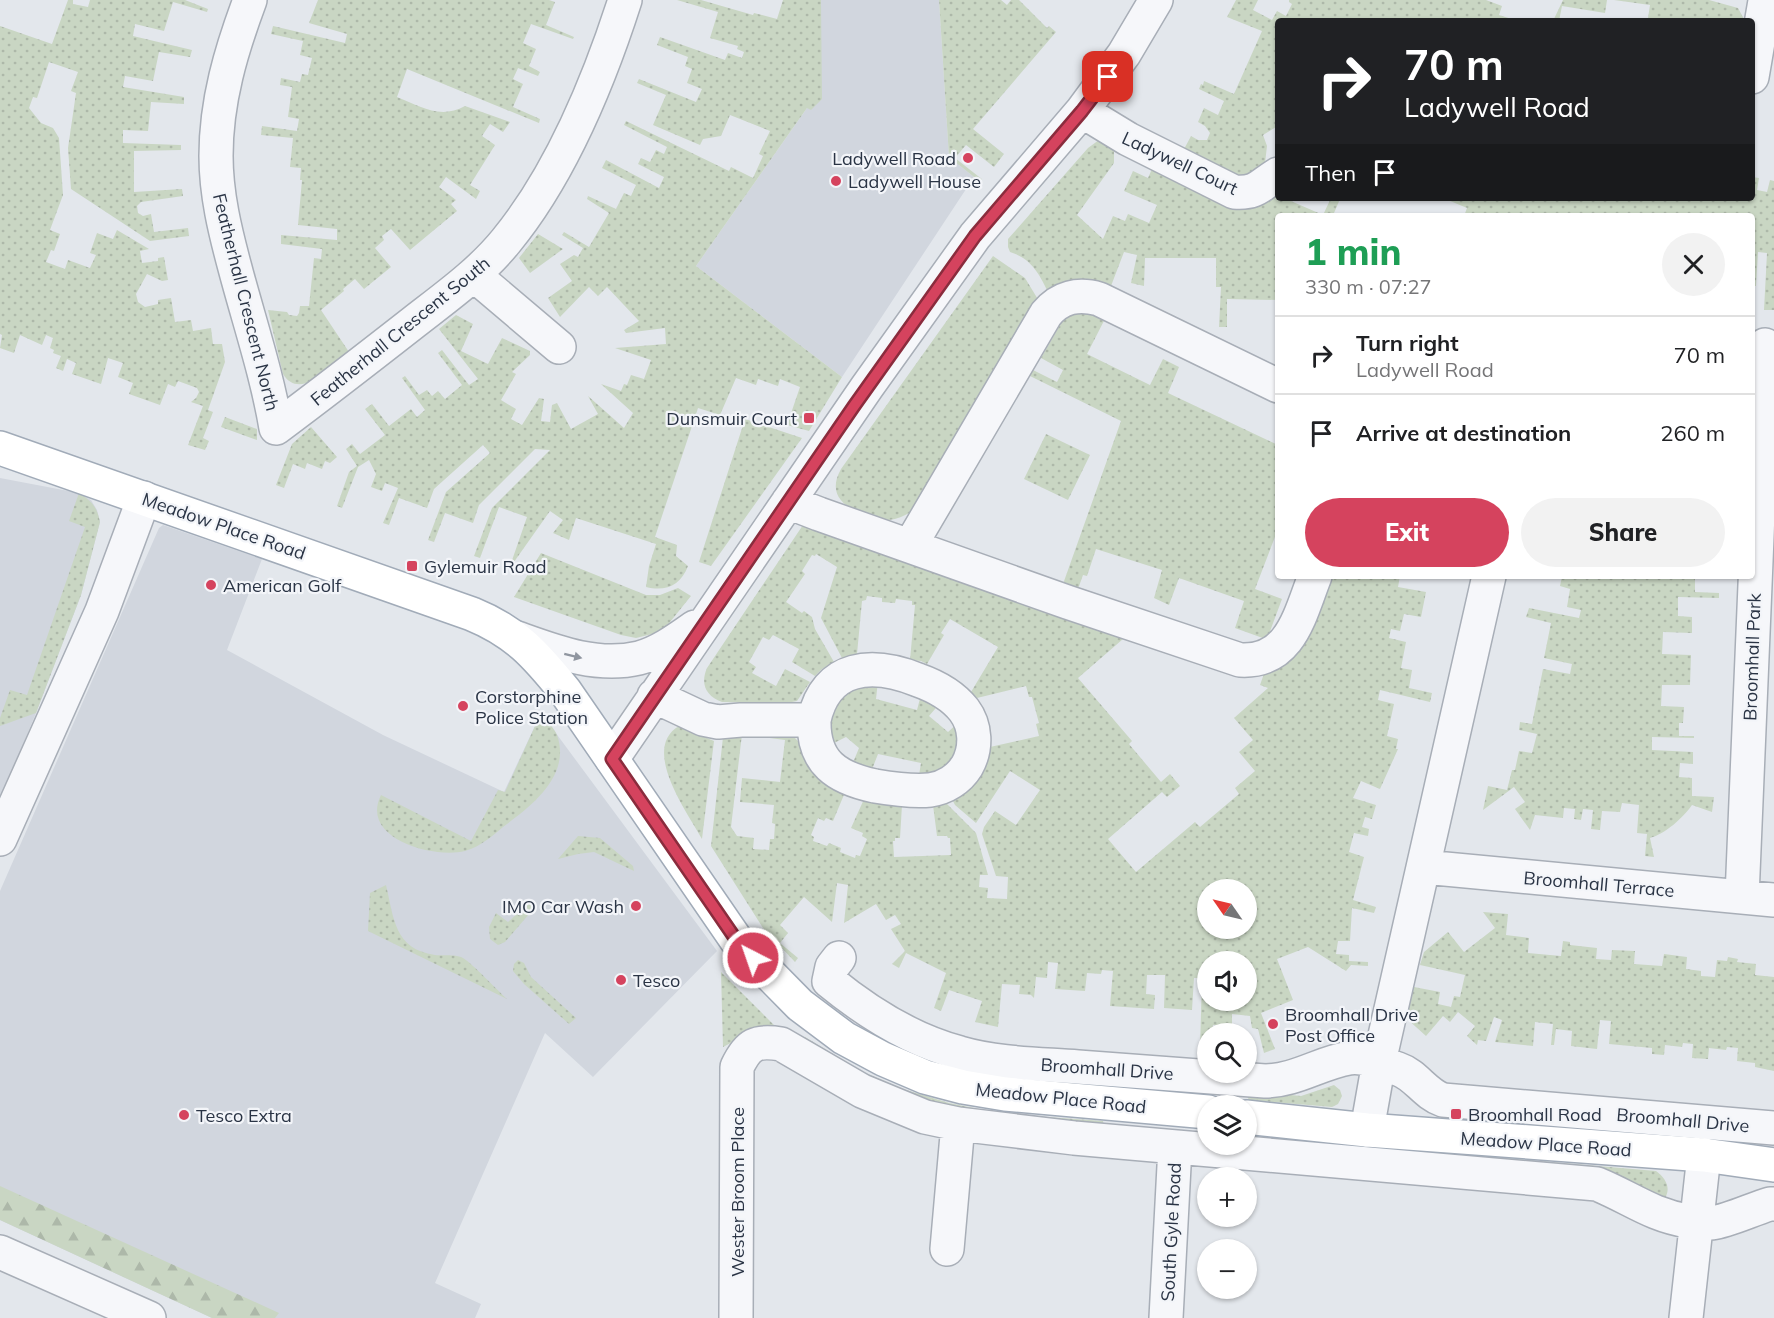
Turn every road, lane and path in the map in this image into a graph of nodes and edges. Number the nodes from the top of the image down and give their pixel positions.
1 (250, 0) edge
2 (625, 0) edge
3 (1156, 0) edge
4 (1766, 2) edge
5 (1755, 61) edge
6 (1082, 111) junction
7 (1275, 176) edge
8 (474, 275) junction
9 (1764, 345) edge
10 (559, 347) dead end
11 (1275, 385) edge
12 (276, 428) joint
13 (0, 448) edge
14 (144, 498) junction
15 (788, 502) junction
16 (910, 546) junction
17 (1755, 571) edge
18 (1314, 579) edge
19 (1488, 579) edge
20 (1755, 579) edge
21 (706, 619) junction
22 (518, 638) junction
23 (654, 696) junction
24 (814, 720) junction
25 (612, 759) junction
26 (0, 839) edge
27 (1424, 867) junction
28 (1742, 897) junction
29 (1774, 900) edge
30 (839, 958) dead end
31 (1379, 1062) junction
32 (1197, 1111) edge
33 (1257, 1117) edge
34 (958, 1124) junction
35 (1774, 1128) edge
36 (1367, 1130) junction
37 (1175, 1147) junction
38 (1704, 1155) junction
39 (1774, 1165) edge
40 (1774, 1204) edge
41 (1697, 1222) junction
42 (946, 1249) dead end
43 (0, 1252) edge
44 (148, 1318) edge
45 (736, 1318) edge
46 (1166, 1318) edge
47 (1686, 1318) edge

1 - 12 street, Featherhall Crescent North
2 - 8 street, Featherhall Crescent South
3 - 6 street
4 - 5 street
6 - 7 street, Ladywell Court
6 - 15 street
8 - 10 street
8 - 12 street, Featherhall Crescent South
9 - 17 street, Broomhall Park
11 - 16 street
13 - 14 main road, Meadow Place Road
14 - 22 main road, Meadow Place Road
14 - 26 street
15 - 16 street
15 - 21 street
16 - 18 street
19 - 27 street
20 - 28 street, Broomhall Park
22 -> 21 street
21 - 23 street
22 - 25 main road, Meadow Place Road
23 - 24 street
23 - 25 street
24 - 24 street
25 - 32 main road, Meadow Place Road
27 - 28 street, Broomhall Terrace
27 - 31 street
28 - 29 street, Broomhall Terrace
30 - 31 street, Broomhall Drive
31 - 35 street, Broomhall Drive
31 - 36 street
33 - 36 main road, Meadow Place Road
34 - 37 street
34 - 42 street
34 - 45 street, Wester Broom Place
36 - 38 main road, Meadow Place Road
37 - 41 street
37 - 46 street, South Gyle Road
38 - 39 main road, Meadow Place Road
38 - 41 street
40 - 41 street
41 - 47 street
43 - 44 street

